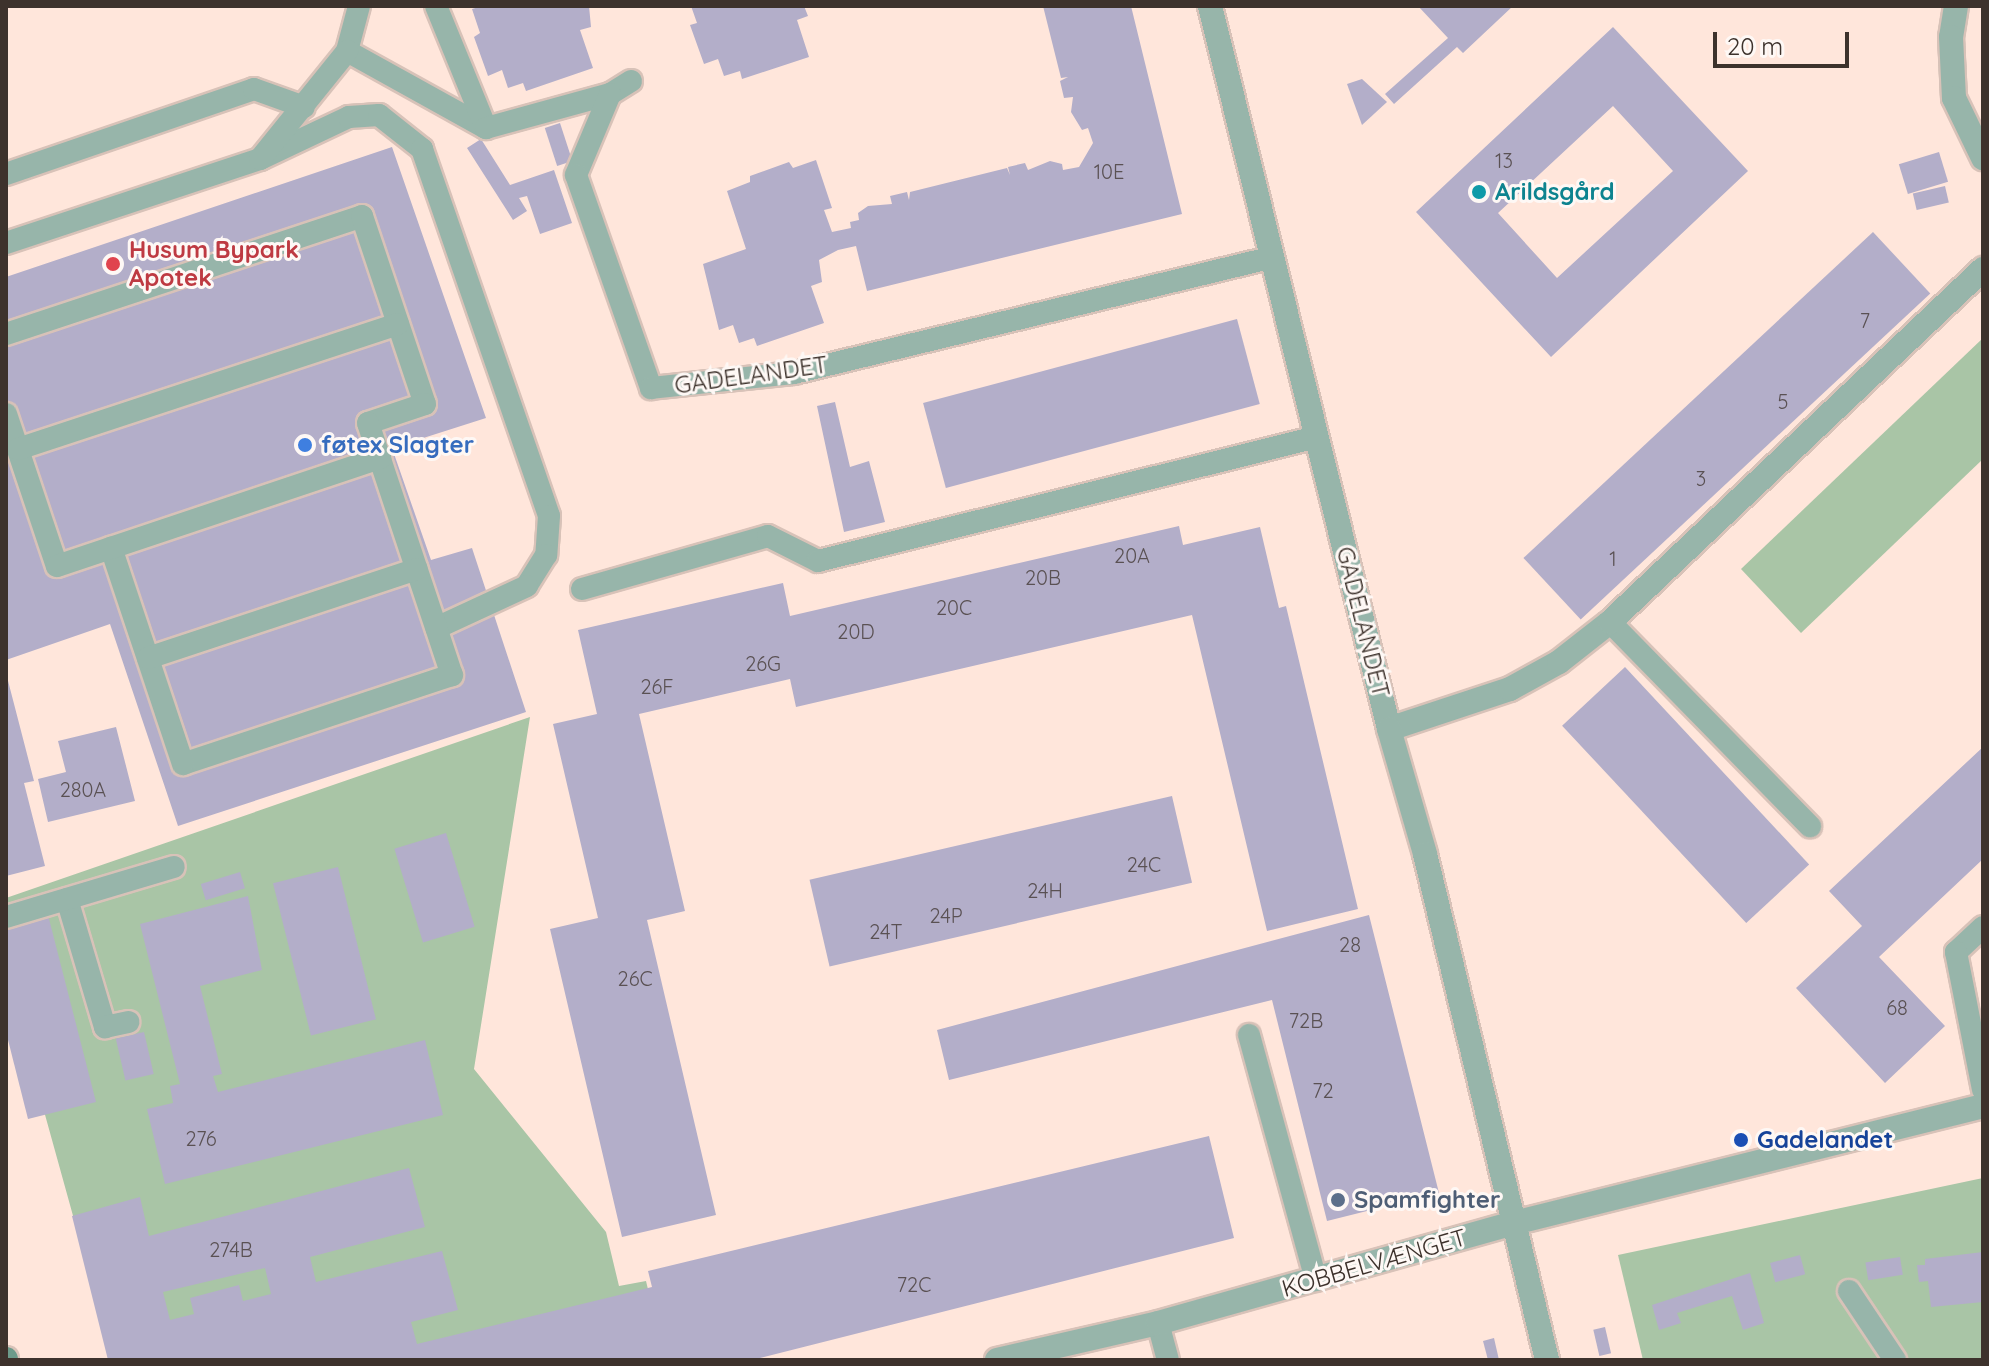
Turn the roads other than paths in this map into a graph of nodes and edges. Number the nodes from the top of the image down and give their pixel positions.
1 (359, 6) edge
2 (436, 6) edge
3 (1210, 6) edge
4 (1956, 6) edge
5 (347, 51) junction
6 (631, 81) dead end
7 (610, 94) junction
8 (304, 107) junction
9 (486, 128) junction
10 (1983, 158) edge
11 (260, 159) junction
12 (6, 174) edge
13 (6, 243) edge
14 (1272, 257) junction
15 (1983, 269) edge
16 (398, 324) junction
17 (6, 334) edge
18 (6, 414) edge
19 (1317, 437) junction
20 (18, 449) junction
21 (380, 458) junction
22 (111, 548) junction
23 (417, 569) junction
24 (582, 589) dead end
25 (1610, 622) junction
26 (436, 628) junction
27 (148, 658) junction
28 (1389, 729) junction
29 (1810, 826) dead end
30 (174, 867) dead end
31 (67, 899) junction
32 (6, 917) edge
33 (1983, 927) edge
34 (128, 1022) dead end
35 (1249, 1035) dead end
36 (1983, 1089) edge
37 (1983, 1106) edge
38 (1514, 1223) junction
39 (1316, 1280) junction
40 (1849, 1291) dead end
41 (1158, 1323) junction
42 (997, 1360) edge
43 (1168, 1360) edge
44 (1547, 1360) edge
45 (1895, 1360) edge

1 - 5 lane
2 - 9 lane
3 - 14 street, GADELANDET
4 - 10 street
5 - 8 lane
5 - 9 lane
6 - 7 lane
7 - 9 lane
7 - 14 lane, GADELANDET
8 - 11 lane
8 - 12 lane
11 - 13 lane
11 - 26 lane
14 - 19 street, GADELANDET
15 - 25 street
16 - 17 lane
16 - 20 lane
16 - 21 lane
18 - 20 lane
19 - 24 lane
19 - 28 street, GADELANDET
20 - 22 lane
21 - 22 lane
21 - 23 lane
22 - 27 lane
23 - 26 lane
23 - 27 lane
25 - 28 street
25 - 29 lane
26 - 27 lane
28 - 38 street, GADELANDET
30 - 31 lane
31 - 32 lane
31 - 34 lane
33 - 36 lane
35 - 39 lane
37 - 38 street, KOBBELVÆNGET
38 - 39 street, KOBBELVÆNGET
38 - 44 street, GADELANDET
39 - 41 street, KOBBELVÆNGET
40 - 45 lane
41 - 42 street, KOBBELVÆNGET
41 - 43 lane

